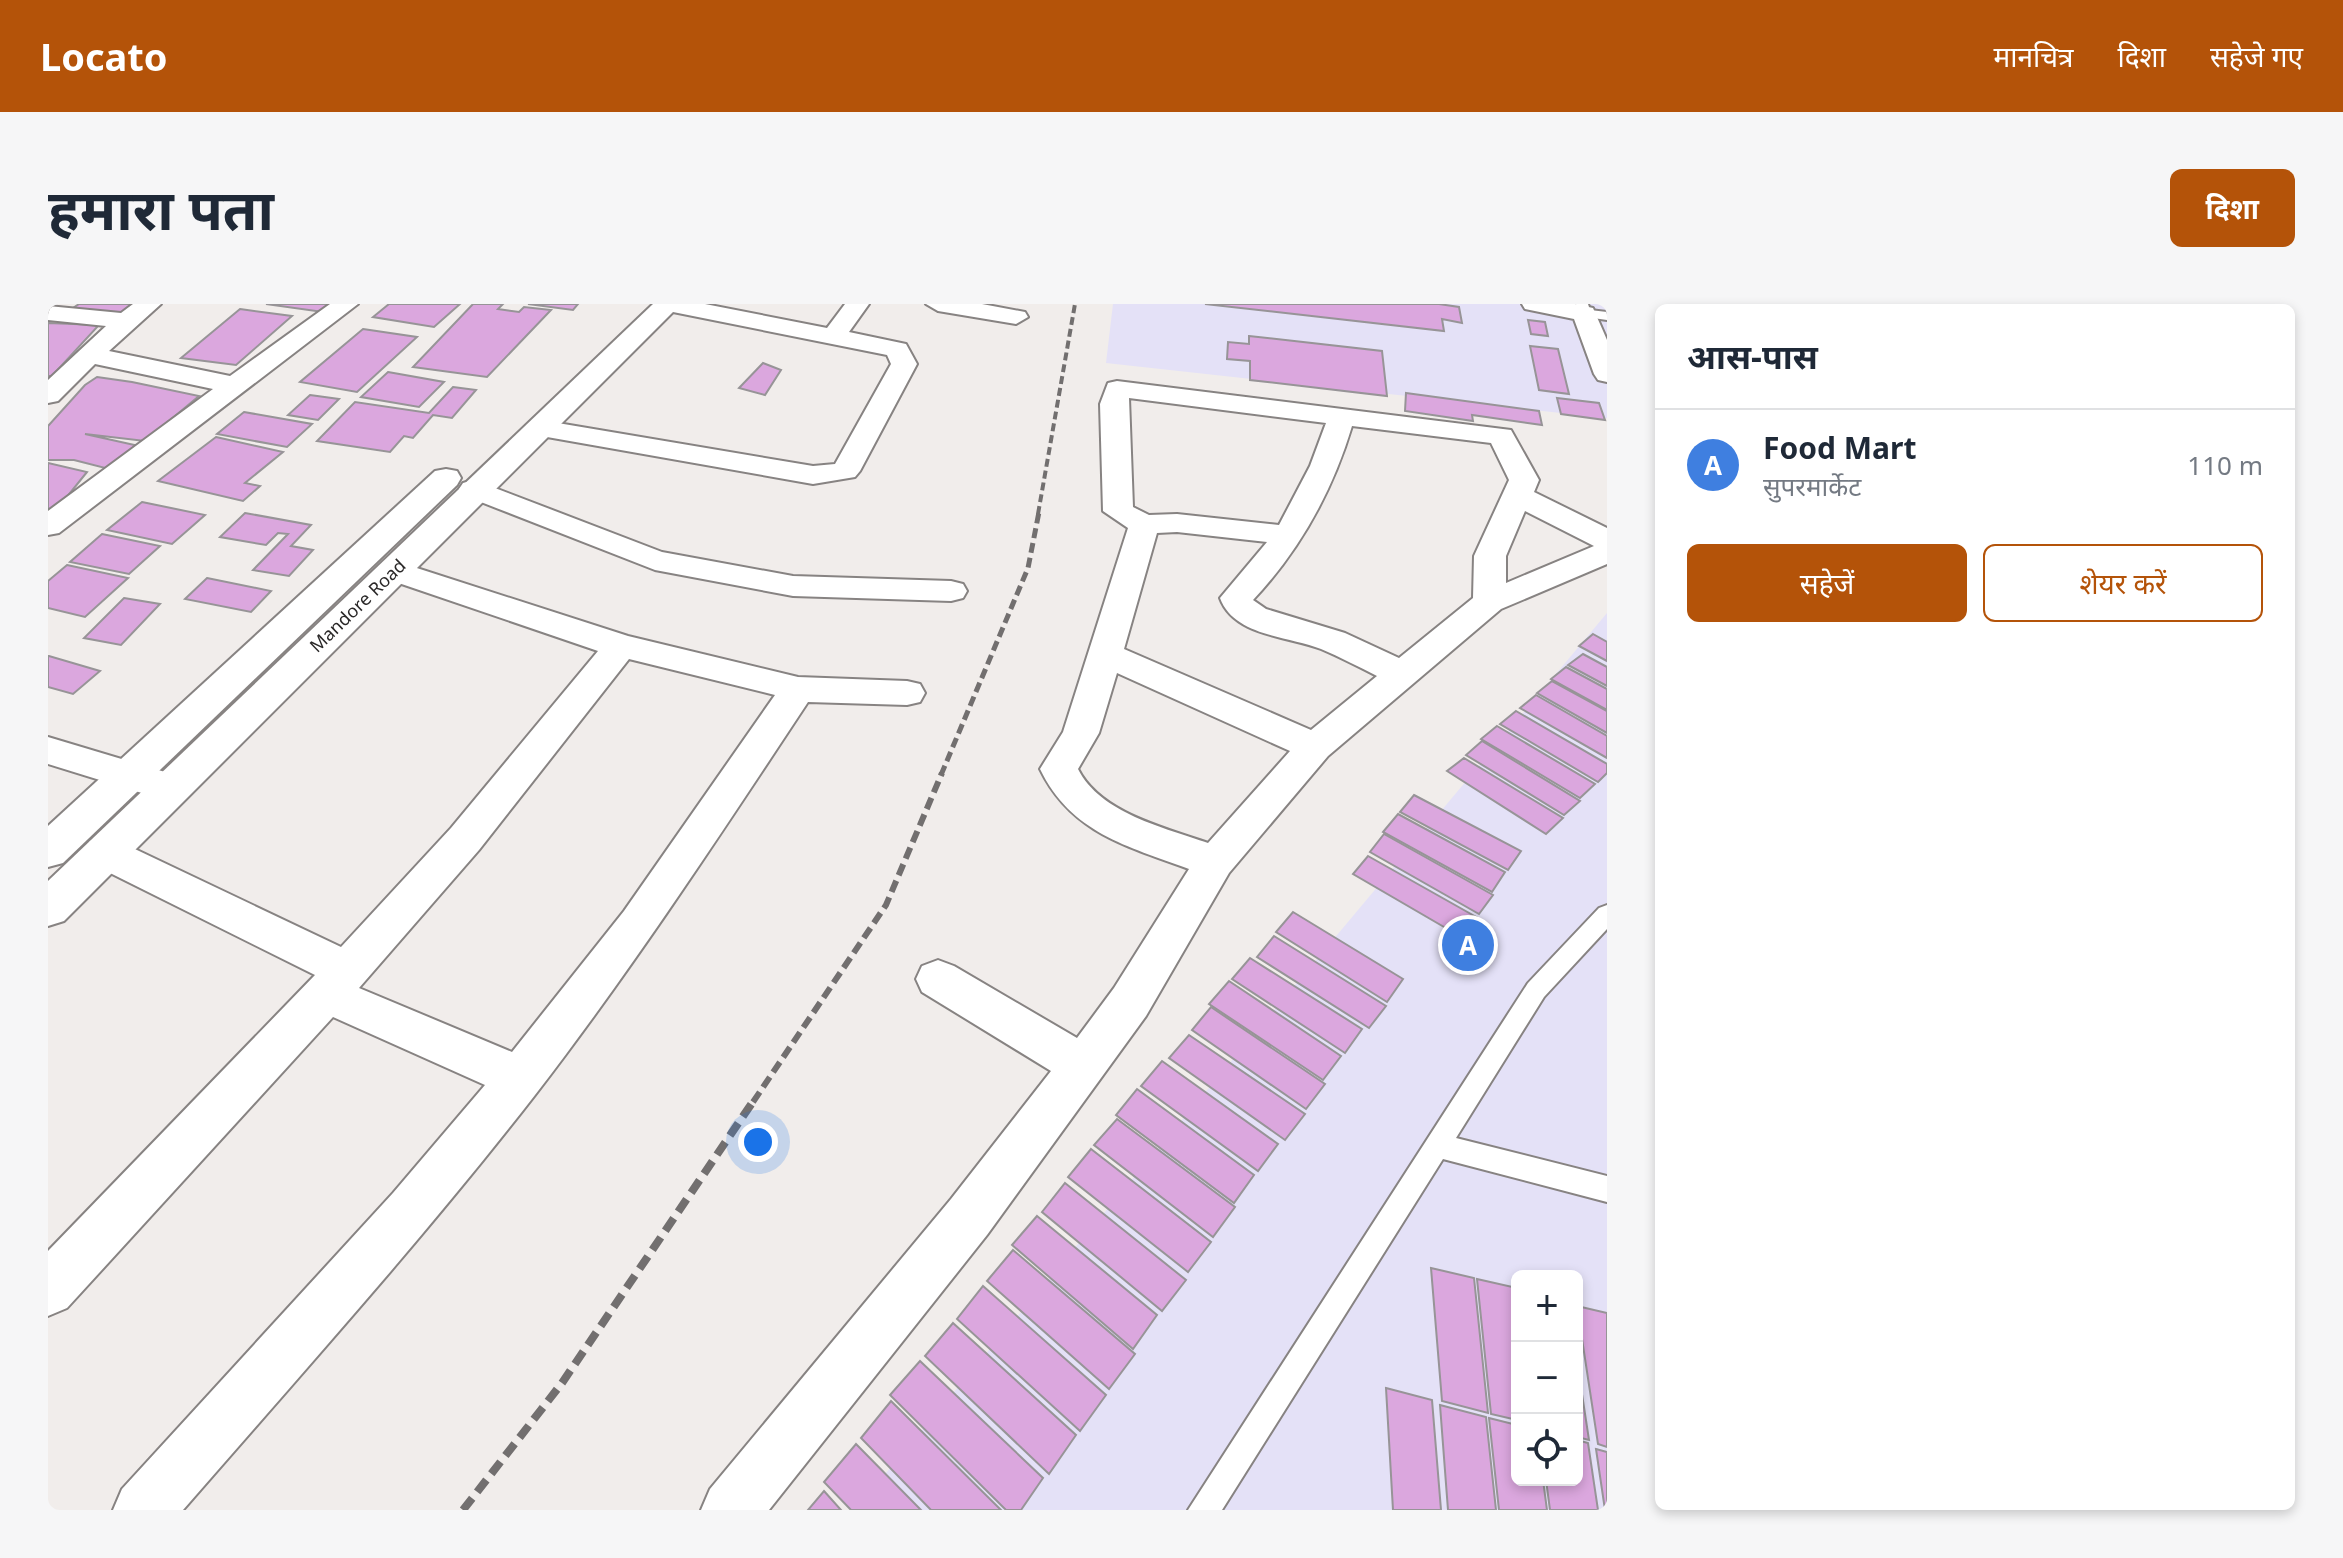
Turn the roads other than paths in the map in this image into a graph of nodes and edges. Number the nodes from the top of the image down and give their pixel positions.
1 (149, 304) edge
2 (346, 304) edge
3 (630, 304) edge
4 (668, 304) edge
5 (857, 304) edge
6 (938, 304) edge
7 (1534, 304) edge
8 (1591, 311) edge
9 (48, 313) edge
10 (1016, 317) dead end
11 (126, 321) junction
12 (832, 338) junction
13 (88, 355) junction
14 (1607, 374) edge
15 (235, 385) junction
16 (48, 395) edge
17 (1342, 415) junction
18 (540, 428) junction
19 (474, 489) junction
20 (1519, 496) junction
21 (1144, 525) junction
22 (48, 526) edge
23 (1289, 535) junction
24 (1607, 540) edge
25 (1607, 552) edge
26 (395, 571) junction
27 (951, 591) dead end
28 (1489, 602) junction
29 (621, 646) junction
30 (1104, 654) junction
31 (1401, 673) junction
32 (798, 689) junction
33 (907, 693) dead end
34 (1315, 747) junction
35 (48, 750) edge
36 (129, 774) junction
37 (171, 788) junction
38 (48, 851) edge
39 (104, 852) junction
40 (1215, 862) junction
41 (48, 908) edge
42 (1607, 914) edge
43 (938, 979) dead end
44 (336, 982) junction
45 (1083, 1066) junction
46 (520, 1078) junction
47 (1437, 1145) junction
48 (1607, 1189) edge
49 (48, 1289) edge
50 (143, 1510) edge
51 (731, 1510) edge
52 (1204, 1510) edge

1 - 11 street
2 - 15 street
3 - 36 highway, Mandore Road
4 - 12 street
4 - 18 highway, Mandore Road
5 - 12 street
6 - 10 street
7 - 8 street
8 - 14 street
9 - 11 street
11 - 13 street
12 - 18 street
13 - 15 street
13 - 16 street
15 - 22 street
17 - 20 street
17 - 21 street
17 - 23 street
18 - 19 highway, Mandore Road
19 - 26 highway, Mandore Road
19 - 27 street
20 - 24 street
20 - 28 street
21 - 23 street
21 - 30 street
23 - 31 street
25 - 28 street
26 - 29 street
26 - 37 highway, Mandore Road
28 - 31 street
29 - 32 street
29 - 44 street
30 - 34 street
30 - 40 street
31 - 34 street
32 - 33 street
32 - 46 street
34 - 40 street
35 - 36 street
36 - 37 street
36 - 38 highway, Mandore Road
37 - 39 highway, Mandore Road
39 - 41 highway, Mandore Road
39 - 44 street
40 - 45 street
42 - 47 lane
43 - 45 street
44 - 46 street
44 - 49 street
45 - 51 street
46 - 50 street
47 - 48 lane
47 - 52 lane

